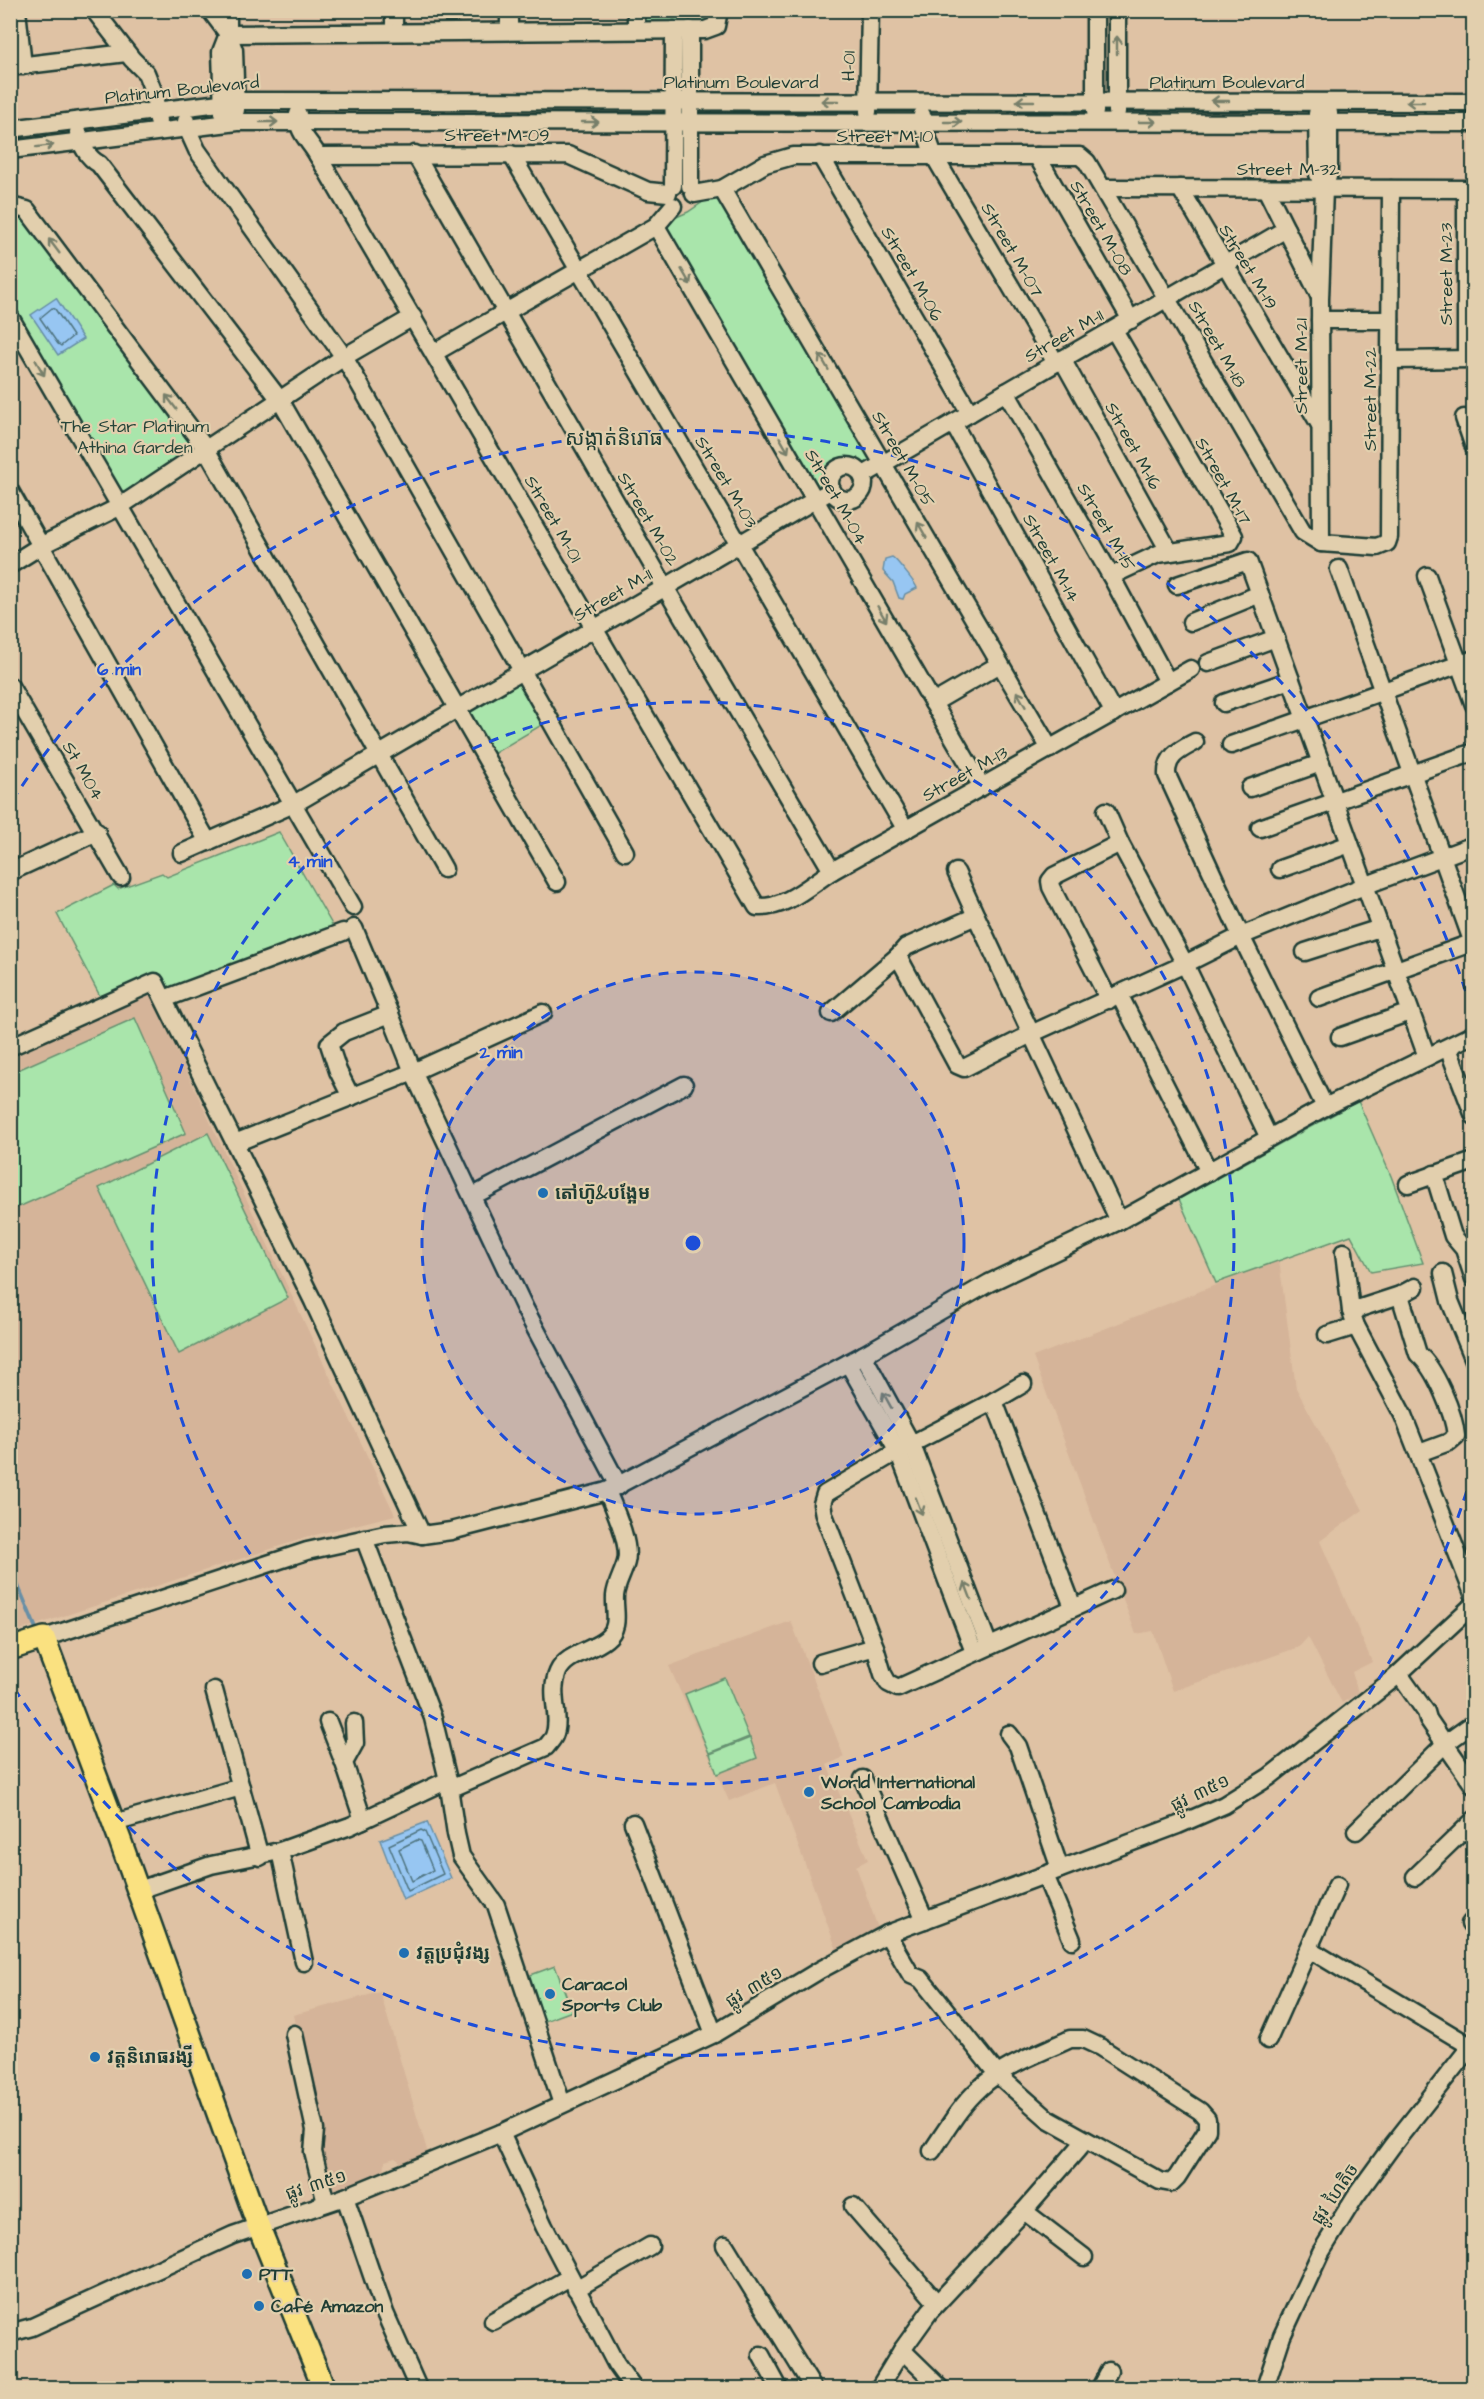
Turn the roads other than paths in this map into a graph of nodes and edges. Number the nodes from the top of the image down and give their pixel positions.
1 (17, 10) edge
2 (94, 10) edge
3 (210, 10) edge
4 (228, 10) edge
5 (394, 10) edge
6 (509, 10) edge
7 (636, 10) edge
8 (870, 10) edge
9 (1095, 10) edge
10 (1117, 10) edge
11 (717, 18) edge
12 (636, 30) junction
13 (682, 30) junction
14 (509, 31) junction
15 (394, 32) junction
16 (228, 34) junction
17 (129, 56) junction
18 (17, 67) edge
19 (301, 101) junction
20 (682, 101) junction
21 (868, 101) junction
22 (917, 101) junction
23 (1095, 101) junction
24 (1117, 101) junction
25 (1323, 101) junction
26 (229, 102) junction
27 (1473, 102) edge
28 (180, 107) junction
29 (151, 111) junction
30 (80, 120) junction
31 (301, 122) junction
32 (682, 122) junction
33 (868, 122) junction
34 (917, 122) junction
35 (1095, 122) junction
36 (1117, 122) junction
37 (1323, 122) junction
38 (230, 123) junction
39 (1473, 123) edge
40 (10, 129) edge
41 (183, 129) junction
42 (154, 132) junction
43 (83, 141) junction
44 (10, 150) edge
45 (317, 153) junction
46 (415, 154) junction
47 (511, 154) junction
48 (820, 156) junction
49 (934, 156) junction
50 (1037, 156) junction
51 (1083, 158) joint
52 (1103, 188) junction
53 (1180, 188) junction
54 (722, 189) junction
55 (1266, 189) junction
56 (1324, 189) junction
57 (1391, 189) junction
58 (1470, 189) edge
59 (692, 190) junction
60 (671, 195) junction
61 (10, 206) edge
62 (656, 226) junction
63 (1286, 229) junction
64 (1224, 266) junction
65 (578, 270) junction
66 (1168, 298) junction
67 (1320, 299) junction
68 (507, 312) junction
69 (10, 317) edge
70 (413, 317) junction
71 (1131, 320) junction
72 (1320, 320) junction
73 (1390, 320) junction
74 (1114, 330) junction
75 (434, 353) junction
76 (344, 357) junction
77 (1470, 359) edge
78 (1390, 360) junction
79 (1059, 361) junction
80 (1006, 392) junction
81 (280, 400) junction
82 (970, 413) junction
83 (1464, 418) dead end
84 (953, 423) junction
85 (1321, 427) junction
86 (1473, 447) edge
87 (206, 449) junction
88 (883, 464) junction
89 (10, 491) edge
90 (815, 500) junction
91 (119, 507) junction
92 (1321, 543) junction
93 (740, 544) junction
94 (42, 545) junction
95 (1169, 551) junction
96 (12, 564) edge
97 (1339, 569) dead end
98 (1112, 576) junction
99 (1427, 576) dead end
100 (1176, 585) dead end
101 (665, 587) junction
102 (1260, 594) junction
103 (1191, 622) dead end
104 (594, 628) junction
105 (1276, 638) junction
106 (1466, 662) edge
107 (1208, 663) dead end
108 (1000, 664) junction
109 (1191, 669) dead end
110 (521, 670) junction
111 (1291, 680) junction
112 (1168, 682) junction
113 (10, 686) edge
114 (1383, 692) junction
115 (933, 703) junction
116 (1224, 704) dead end
117 (1473, 705) edge
118 (457, 709) junction
119 (1114, 713) junction
120 (1305, 719) junction
121 (1195, 742) dead end
122 (1231, 745) dead end
123 (1050, 749) junction
124 (1473, 752) edge
125 (380, 754) junction
126 (1321, 763) junction
127 (1412, 774) junction
128 (982, 787) junction
129 (1250, 788) dead end
130 (1335, 802) junction
131 (294, 804) junction
132 (1106, 811) dead end
133 (1260, 828) dead end
134 (906, 830) junction
135 (97, 832) junction
136 (208, 842) junction
137 (1120, 843) junction
138 (1350, 844) junction
139 (1473, 845) edge
140 (624, 852) dead end
141 (182, 853) dead end
142 (1441, 857) junction
143 (444, 869) dead end
144 (1280, 869) dead end
145 (832, 871) junction
146 (956, 872) dead end
147 (10, 873) edge
148 (121, 877) dead end
149 (557, 882) dead end
150 (1364, 886) junction
151 (353, 907) dead end
152 (757, 907) joint
153 (976, 916) junction
154 (1380, 928) junction
155 (1241, 936) junction
156 (1473, 943) edge
157 (1305, 952) dead end
158 (898, 956) junction
159 (1185, 964) junction
160 (1395, 970) junction
161 (1114, 997) junction
162 (1319, 998) dead end
163 (164, 999) junction
164 (1410, 1012) junction
165 (543, 1013) dead end
166 (831, 1013) dead end
167 (390, 1014) junction
168 (1033, 1033) junction
169 (1473, 1034) edge
170 (1340, 1037) dead end
171 (10, 1047) edge
172 (1448, 1048) junction
173 (1427, 1057) junction
174 (413, 1072) junction
175 (684, 1085) dead end
176 (351, 1097) junction
177 (1325, 1107) junction
178 (1473, 1116) edge
179 (1269, 1138) junction
180 (235, 1143) junction
181 (1473, 1161) edge
182 (1209, 1172) junction
183 (1434, 1174) junction
184 (1408, 1184) dead end
185 (473, 1196) junction
186 (1119, 1221) junction
187 (1344, 1252) dead end
188 (1443, 1273) dead end
189 (1473, 1279) edge
190 (1415, 1287) dead end
191 (1400, 1295) junction
192 (1353, 1319) junction
193 (1327, 1335) dead end
194 (855, 1359) junction
195 (1473, 1360) edge
196 (1023, 1384) dead end
197 (994, 1401) junction
198 (905, 1448) junction
199 (1419, 1453) junction
200 (613, 1489) junction
201 (422, 1535) junction
202 (364, 1538) junction
203 (1113, 1590) dead end
204 (1473, 1596) edge
205 (1473, 1604) edge
206 (1073, 1607) junction
207 (44, 1638) junction
208 (875, 1647) junction
209 (10, 1649) edge
210 (981, 1649) junction
211 (820, 1663) dead end
212 (1395, 1677) junction
213 (214, 1690) dead end
214 (328, 1722) dead end
215 (354, 1723) dead end
216 (1473, 1723) edge
217 (1009, 1734) dead end
218 (1446, 1743) junction
219 (344, 1763) junction
220 (863, 1779) dead end
221 (449, 1785) junction
222 (1473, 1786) edge
223 (241, 1787) junction
224 (363, 1820) junction
225 (1473, 1820) edge
226 (114, 1823) junction
227 (633, 1823) dead end
228 (1356, 1831) dead end
229 (280, 1851) junction
230 (260, 1857) junction
231 (1052, 1872) junction
232 (1415, 1877) dead end
233 (1337, 1885) dead end
234 (139, 1890) junction
235 (925, 1920) junction
236 (891, 1932) junction
237 (1071, 1940) dead end
238 (1309, 1949) junction
239 (304, 1962) dead end
240 (294, 2034) dead end
241 (714, 2034) junction
242 (1268, 2040) dead end
243 (1472, 2044) edge
244 (997, 2074) junction
245 (562, 2104) junction
246 (501, 2133) junction
247 (1085, 2141) junction
248 (932, 2151) dead end
249 (345, 2197) junction
250 (326, 2203) junction
251 (853, 2206) dead end
252 (1024, 2211) junction
253 (258, 2225) junction
254 (725, 2245) dead end
255 (650, 2246) dead end
256 (1084, 2257) dead end
257 (573, 2283) junction
258 (937, 2303) junction
259 (493, 2320) dead end
260 (10, 2333) edge
261 (902, 2350) junction
262 (761, 2355) dead end
263 (1109, 2371) dead end
264 (883, 2386) edge
265 (324, 2388) edge
266 (418, 2388) edge
267 (633, 2388) edge
268 (779, 2388) edge
269 (813, 2388) edge
270 (941, 2388) edge
271 (1100, 2388) edge
272 (1264, 2388) edge

1 - 18 street
2 - 17 street
3 - 16 street
4 - 16 street
5 - 15 street
6 - 14 street
7 - 12 street
8 - 21 street, H-01
9 - 23 street
24 -> 10 street
11 - 13 street
12 - 13 street
12 - 14 street
13 - 20 street
14 - 15 street
15 - 16 street
16 - 26 street
17 - 18 street
17 - 29 street
19 - 20 street, Platinum Boulevard
19 - 26 street, Platinum Boulevard
19 - 31 street
21 -> 20 street, Platinum Boulevard
20 - 32 street
21 - 22 street, Platinum Boulevard
21 - 33 street, H-01
23 -> 22 street, Platinum Boulevard
22 - 34 street
23 - 24 street, Platinum Boulevard
23 - 35 street
25 -> 24 street, Platinum Boulevard
24 - 36 street
27 -> 25 street, Platinum Boulevard
25 - 37 street, Street M-21
26 - 28 street, Platinum Boulevard
26 - 38 street
28 - 29 street, Platinum Boulevard
28 - 41 street
29 - 30 street, Platinum Boulevard
29 - 42 street
30 - 40 street, Platinum Boulevard
30 - 43 street
31 -> 32 street, Platinum Boulevard
38 -> 31 street, Platinum Boulevard
31 - 45 street, Street M-01
32 - 33 street, Platinum Boulevard
32 - 59 street
32 - 60 street
33 - 34 street, Platinum Boulevard
34 -> 35 street, Platinum Boulevard
34 - 49 street, Street M-07
35 - 36 street, Platinum Boulevard
36 -> 37 street, Platinum Boulevard
37 - 39 street, Platinum Boulevard
37 - 56 street, Street M-21
38 - 41 street, Platinum Boulevard
41 - 42 street, Platinum Boulevard
41 - 76 street
42 - 43 street, Platinum Boulevard
44 -> 43 street, Platinum Boulevard
43 - 81 street
45 - 46 street, Street M-09
45 - 70 street, Street M-01
46 - 47 street, Street M-09
46 - 68 street, Street M-02
47 - 60 street, Street M-09
47 - 65 street, Street M-03
48 - 49 street, Street M-10
48 - 54 street, Street M-10
48 - 82 street, Street M-06
49 - 50 street, Street M-10
49 - 79 street, Street M-07
50 - 51 street, Street M-10
50 - 71 street, Street M-08
51 - 52 street, Street M-18
52 - 53 street, Street M-32
52 - 66 street, Street M-18
53 - 55 street, Street M-32
53 - 64 street, Street M-19
54 - 59 street, Street M-10
88 -> 54 street, Street M-05
55 - 56 street, Street M-32
55 - 63 street
56 - 57 street, Street M-32
56 - 67 street, Street M-21
57 - 58 street, Street M-32
57 - 73 street, Street M-22
58 - 77 street, Street M-23
59 - 60 street, Street M-09
59 - 60 street
60 - 62 street
87 -> 61 street
62 - 65 street
62 -> 90 street, Street M-04
63 - 64 street, Street M-11
63 - 67 street
64 - 66 street, Street M-11
64 - 85 street, Street M-19
65 - 68 street
65 - 93 street, Street M-03
66 - 71 street, Street M-11
66 - 92 street, Street M-18
67 - 72 street, Street M-21
68 - 75 street
68 - 101 street, Street M-02
69 -> 91 street
70 - 75 street, Street M-01
70 - 76 street
71 - 74 street, Street M-11
72 - 73 street
72 - 85 street, Street M-21
73 - 78 street, Street M-22
74 - 79 street, Street M-11
74 - 95 street, Street M-17
75 - 104 street, Street M-01
76 - 81 street
76 - 110 street
77 - 78 street
78 - 92 street, Street M-22
79 - 80 street, Street M-11
79 - 95 street, Street M-16
80 - 82 street, Street M-11
80 - 98 street, Street M-15
81 - 87 street
81 - 118 street
82 - 84 street, Street M-11
83 - 86 street
84 - 88 street, Street M-11
84 - 119 street, Street M-14
85 - 92 street, Street M-21
87 - 91 street
87 - 125 street
88 - 90 street, Street M-11
108 -> 88 street, Street M-05
89 - 94 street
90 - 93 street, Street M-11
90 -> 115 street, Street M-04
91 - 94 street
91 - 131 street
93 - 101 street, Street M-11
93 - 134 street, Street M-03
94 - 96 street
94 - 136 street
95 - 98 street, Street M-17
97 - 114 street
98 - 112 street, Street M-15
99 - 106 street
100 - 102 street
101 - 104 street, Street M-11
101 - 145 street, Street M-02
102 - 103 street
102 - 105 street
104 - 110 street, Street M-11
104 - 152 street, Street M-01
105 - 107 street
105 - 111 street
106 - 114 street
106 - 117 street
108 - 115 street
123 -> 108 street, Street M-05
109 - 112 street, Street M-13
110 - 118 street, Street M-11
110 - 140 street
111 - 116 street
111 - 120 street
112 - 119 street, Street M-13
113 - 135 street, St M04
114 - 120 street
114 - 127 street
115 - 128 street, Street M-04
118 - 125 street, Street M-11
118 - 149 street
119 - 123 street, Street M-13
120 - 122 street
120 - 126 street
121 - 155 street
123 - 128 street, Street M-13
124 - 127 street
125 - 131 street, Street M-11
125 - 143 street
126 - 129 street
126 - 130 street
127 - 130 street
127 - 142 street
128 - 134 street, Street M-13
130 - 133 street
130 - 138 street
131 - 136 street, Street M-11
131 - 151 street
132 - 137 street
134 - 145 street, Street M-13
135 - 147 street
135 - 148 street, St M04
136 - 141 street, Street M-11
137 - 159 street
137 - 161 street
138 - 144 street
138 - 150 street
139 - 142 street
142 - 150 street
142 - 156 street
145 - 152 street, Street M-13
146 - 153 street
150 - 154 street
150 - 155 street
153 - 158 street
153 - 168 street
154 - 157 street
154 - 160 street
155 - 159 street
155 - 177 street
156 - 160 street
158 - 166 street
158 - 168 street
159 - 161 street
159 - 179 street
160 - 162 street
160 - 164 street
161 - 168 street
161 - 182 street
163 - 167 street
163 - 171 street
163 - 180 street
164 - 170 street
164 - 173 street
165 - 174 street
167 - 174 street
167 - 176 street
168 - 186 street
169 - 172 street
172 - 173 street
172 - 178 street
173 - 177 street
174 - 176 street
174 - 185 street
175 - 185 street
176 - 180 street
177 - 179 street
179 - 182 street
180 - 201 street
181 - 183 street
182 - 186 street
183 - 184 street
183 - 189 street
185 - 200 street
186 - 194 street
187 - 192 street
188 - 195 street
190 - 191 street
191 - 192 street
191 - 199 street
192 - 193 street
192 - 199 street
194 - 198 street
194 - 200 street
196 - 197 street
197 - 198 street
197 - 206 street
198 - 208 street
198 - 210 street
199 - 204 street
200 - 201 street
200 - 221 street
201 - 202 street
202 - 207 street
202 - 221 street
203 - 206 street
205 - 212 street, ផ្លូវ ៣៥១
206 - 210 street
207 - 209 main road
207 - 226 main road
208 - 210 street
208 - 211 street
212 - 218 street
212 - 231 street, ផ្លូវ ៣៥១
213 - 223 street
214 - 219 street
215 - 219 street
216 - 218 street
217 - 231 street
218 - 222 street
218 - 228 street
219 - 224 street
220 - 235 street
221 - 224 street
221 - 245 street
223 - 226 street
223 - 230 street
224 - 229 street
225 - 232 street
226 - 234 main road
227 - 241 street
229 - 230 street
229 - 239 street
230 - 234 street
231 - 235 street, ផ្លូវ ៣៥១
231 - 237 street
233 - 238 street
234 - 253 main road
235 - 236 street, ផ្លូវ ៣៥១
236 - 241 street, ផ្លូវ ៣៥១
236 - 244 street
238 - 242 street
238 - 243 street
240 - 250 street
241 - 245 street, ផ្លូវ ៣៥១
243 - 272 street, ផ្លូវ ហៃតិច
244 - 247 street
244 - 247 street
244 - 248 street
245 - 246 street, ផ្លូវ ៣៥១
246 - 249 street, ផ្លូវ ៣៥១
246 - 257 street
247 - 252 street
249 - 250 street, ផ្លូវ ៣៥១
249 - 266 street
250 - 253 street, ផ្លូវ ៣៥១
251 - 258 street
252 - 256 street
252 - 258 street
253 - 260 street, ផ្លូវ ៣៥១
253 - 265 main road
254 - 269 street
255 - 257 street
257 - 259 street
257 - 267 street
258 - 261 street
261 - 264 street
261 - 270 street
262 - 268 street
263 - 271 street

